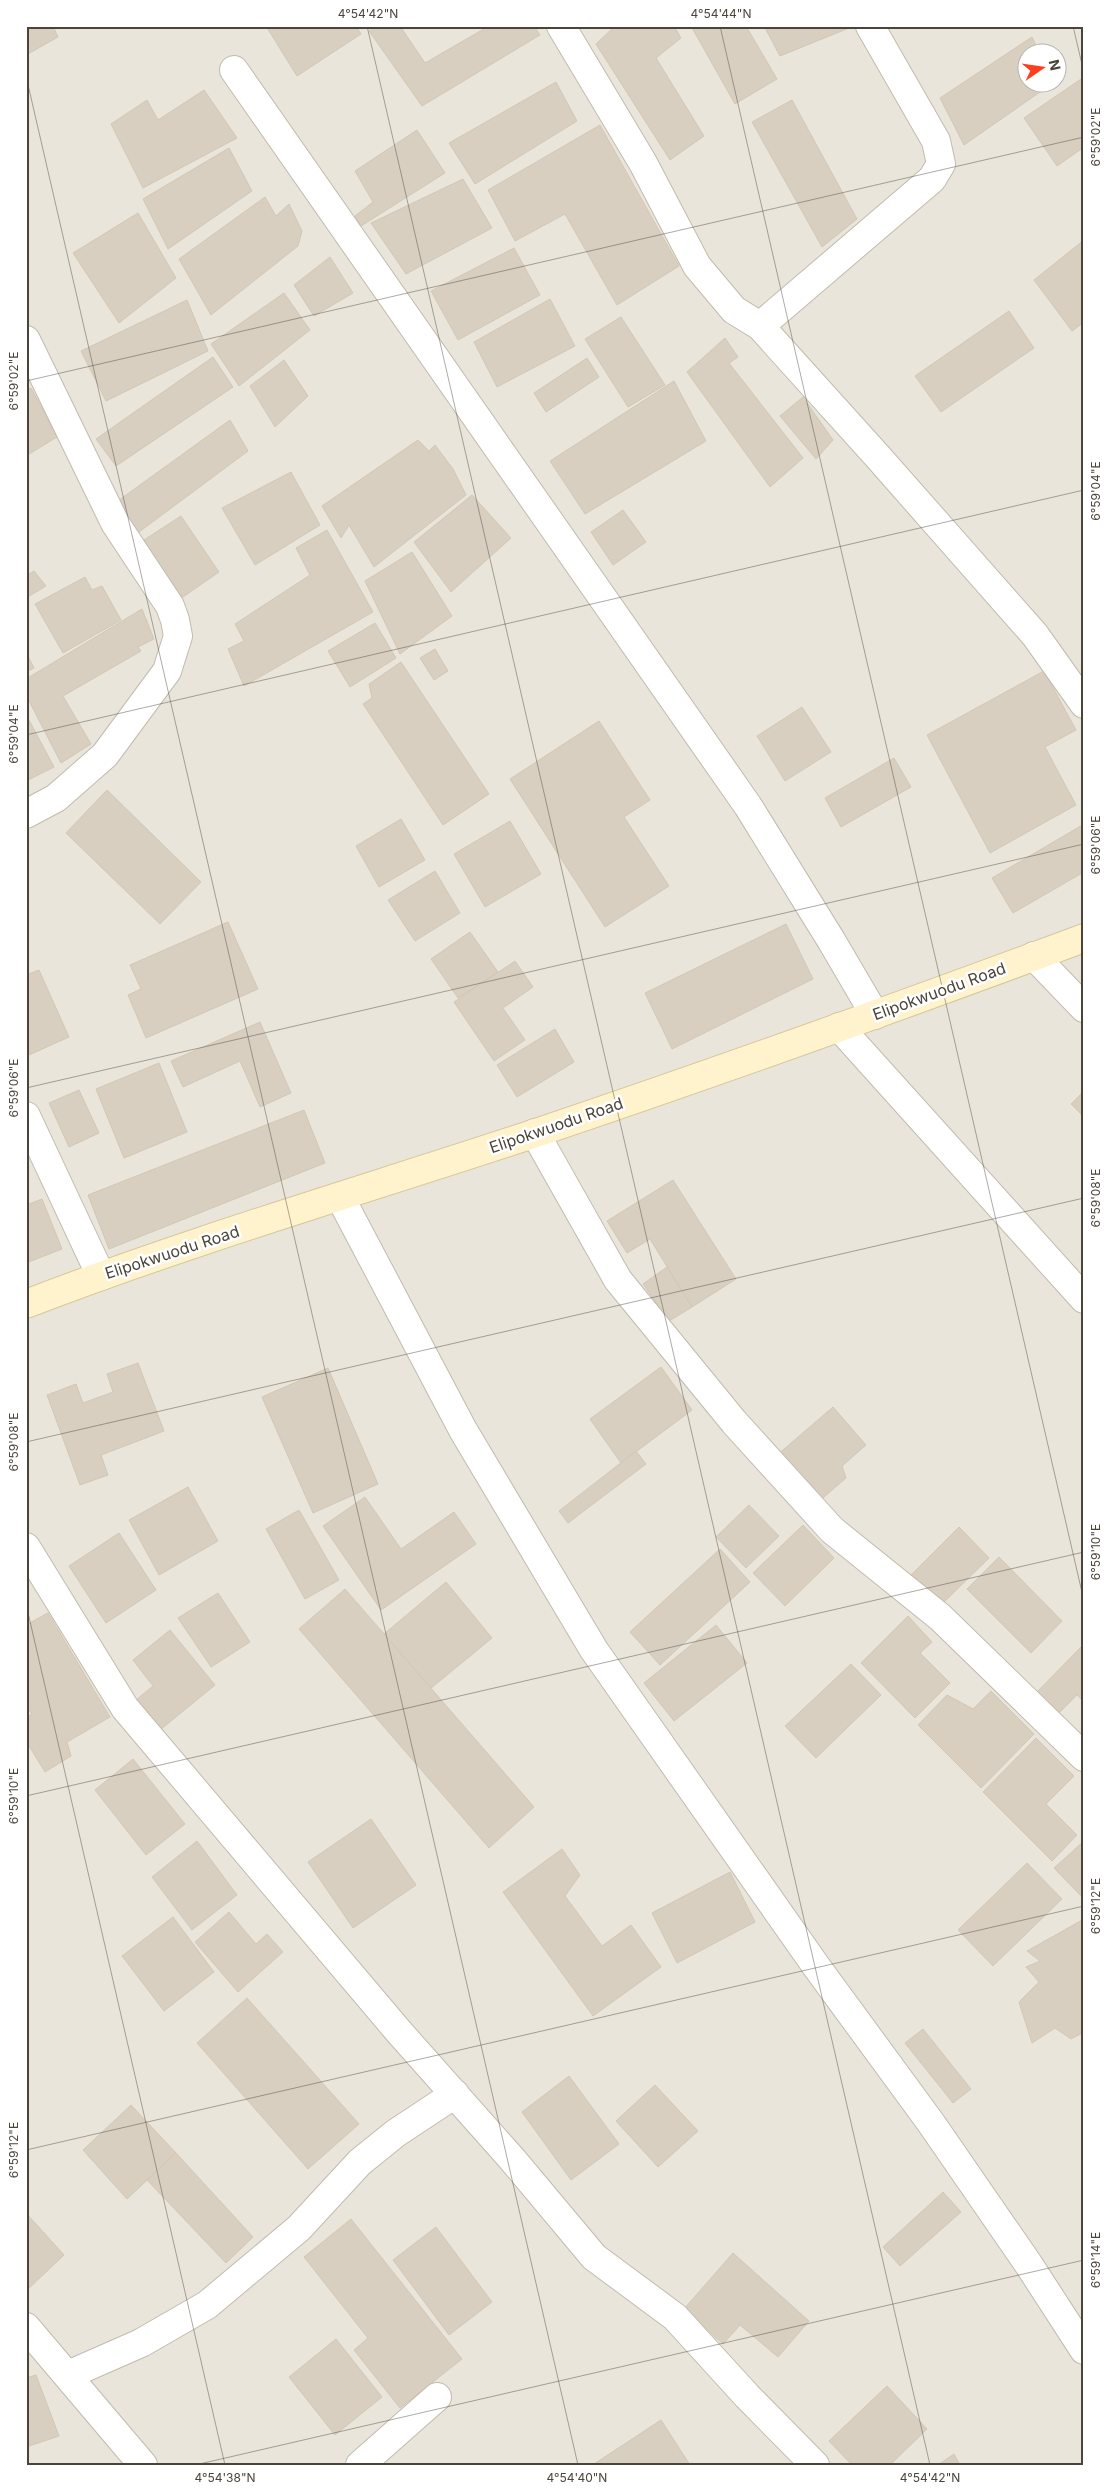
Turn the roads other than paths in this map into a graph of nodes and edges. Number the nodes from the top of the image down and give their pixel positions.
1 (561, 26) edge
2 (870, 26) edge
3 (234, 70) dead end
4 (760, 326) junction
5 (26, 340) edge
6 (1084, 704) edge
7 (26, 814) edge
8 (1084, 938) edge
9 (1034, 956) junction
10 (1084, 1008) edge
11 (875, 1015) junction
12 (840, 1027) junction
13 (26, 1116) edge
14 (536, 1133) junction
15 (340, 1197) junction
16 (100, 1276) junction
17 (1084, 1298) edge
18 (26, 1304) edge
19 (26, 1547) edge
20 (1084, 1757) edge
21 (455, 2094) junction
22 (26, 2327) edge
23 (1084, 2350) edge
24 (68, 2375) junction
25 (437, 2397) dead end
26 (143, 2465) edge
27 (360, 2465) edge
28 (815, 2465) edge

1 - 4 street
2 - 4 street
3 - 11 street
4 - 6 street
5 - 7 street
8 - 9 street, Elipokwuodu Road
9 - 10 street
9 - 11 street, Elipokwuodu Road
11 - 12 street, Elipokwuodu Road
12 - 14 street, Elipokwuodu Road
12 - 17 street
13 - 16 street
14 - 15 street, Elipokwuodu Road
14 - 20 street
15 - 16 street, Elipokwuodu Road
15 - 23 street
16 - 18 street, Elipokwuodu Road
19 - 21 street
21 - 24 street
21 - 28 street
22 - 24 street
24 - 26 street
25 - 27 street

